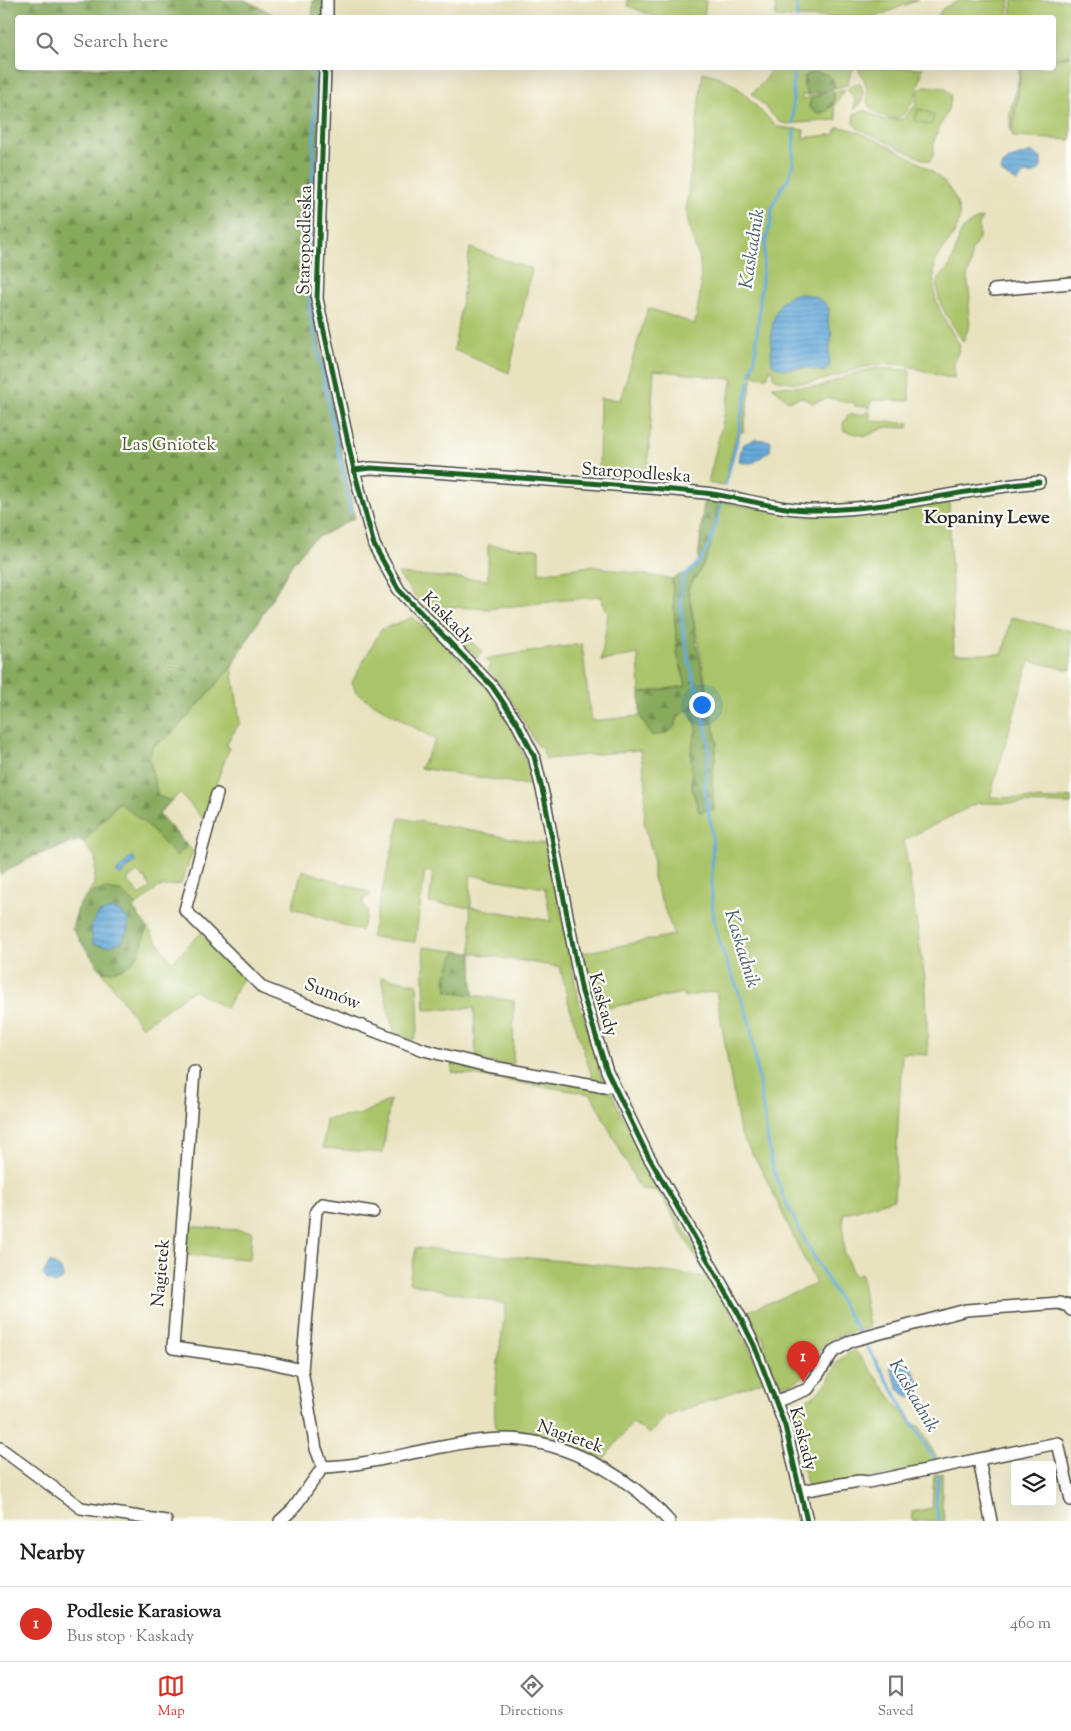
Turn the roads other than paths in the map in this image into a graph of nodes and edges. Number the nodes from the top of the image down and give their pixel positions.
1 (327, 0) edge
2 (327, 15) edge
3 (325, 70) edge
4 (1071, 283) edge
5 (994, 290) dead end
6 (354, 470) junction
7 (1039, 482) dead end
8 (364, 512) joint
9 (217, 794) dead end
10 (194, 1072) dead end
11 (613, 1085) junction
12 (373, 1212) dead end
13 (1071, 1310) edge
14 (302, 1370) junction
15 (777, 1402) junction
16 (0, 1448) edge
17 (979, 1460) junction
18 (323, 1466) junction
19 (801, 1491) junction
20 (1071, 1500) edge
21 (166, 1521) edge
22 (280, 1521) edge
23 (669, 1521) edge
24 (807, 1521) edge
25 (992, 1521) edge

1 - 2 street
3 - 6 street, Staropodleska
4 - 5 street
6 - 7 street, Staropodleska
6 - 8 street, Staropodleska
8 - 11 street, Kaskady
9 - 11 street, Sumów
10 - 14 street, Nagietek
11 - 15 street, Kaskady
12 - 14 street
13 - 15 street
14 - 18 street
15 - 19 street, Kaskady
16 - 21 street
17 - 19 street, Kaskady
17 - 20 street, Kaskady
17 - 25 street
18 - 22 street
18 - 23 street, Nagietek
19 - 24 street, Kaskady

